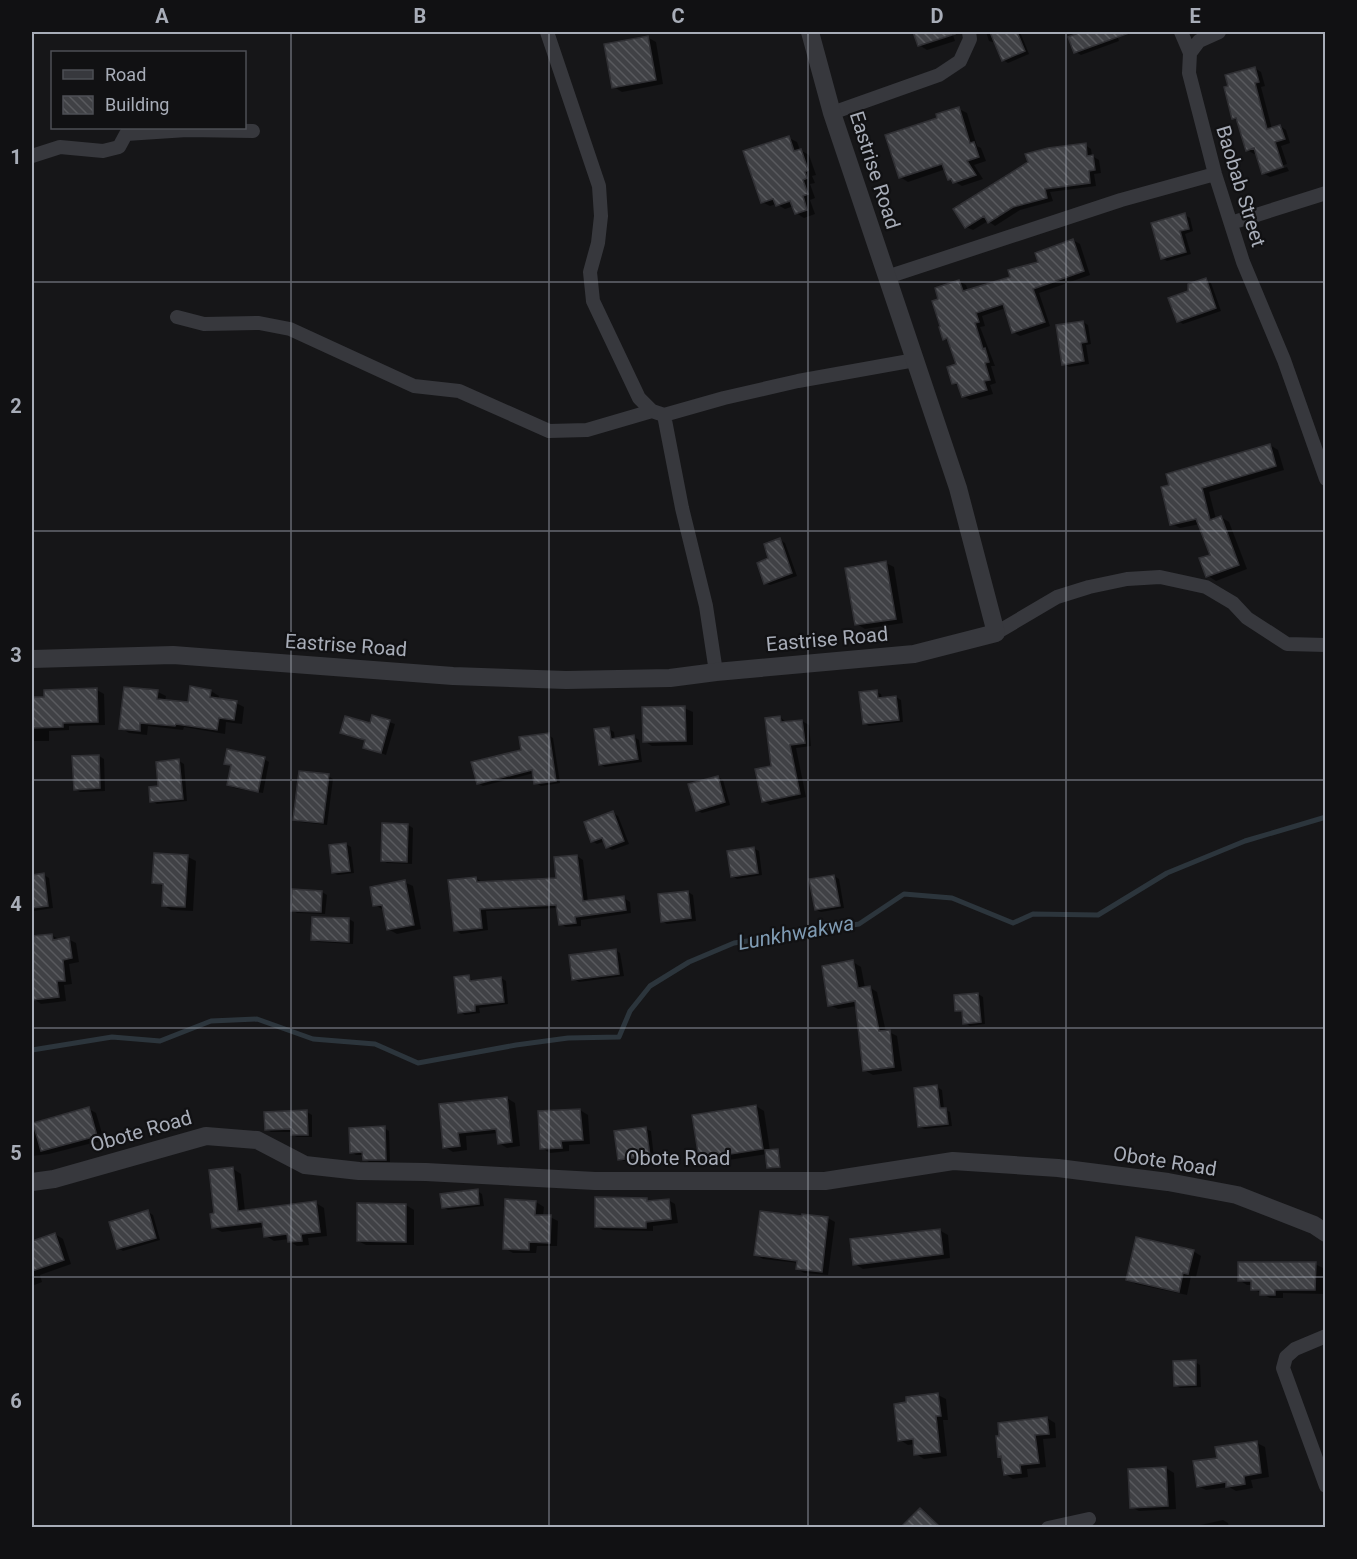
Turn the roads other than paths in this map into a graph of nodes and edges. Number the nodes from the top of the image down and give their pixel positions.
1 (547, 32) edge
2 (810, 32) edge
3 (969, 32) edge
4 (1181, 32) edge
5 (1219, 32) edge
6 (1190, 53) junction
7 (832, 113) junction
8 (253, 130) dead end
9 (32, 156) edge
10 (1215, 174) junction
11 (1326, 193) edge
12 (1231, 224) junction
13 (887, 277) junction
14 (177, 316) dead end
15 (915, 360) junction
16 (658, 413) junction
17 (1326, 479) edge
18 (996, 633) junction
19 (1326, 645) edge
20 (32, 659) edge
21 (716, 672) junction
22 (32, 1182) edge
23 (1326, 1233) edge
24 (1326, 1336) edge
25 (1326, 1486) edge
26 (1089, 1519) dead end
27 (1048, 1527) edge

1 - 16 street
2 - 7 street, Eastrise Road
3 - 7 street
4 - 6 street
5 - 6 street
6 - 10 street, Baobab Street
7 - 13 street, Eastrise Road
8 - 9 street
10 - 12 street, Baobab Street
10 - 13 street
11 - 12 street
12 - 17 street, Baobab Street
13 - 15 street, Eastrise Road
14 - 16 street
15 - 16 street
15 - 18 street, Eastrise Road
16 - 21 street
18 - 19 street
18 - 21 street, Eastrise Road
20 - 21 street, Eastrise Road
22 - 23 street, Obote Road
24 - 25 street
26 - 27 street

